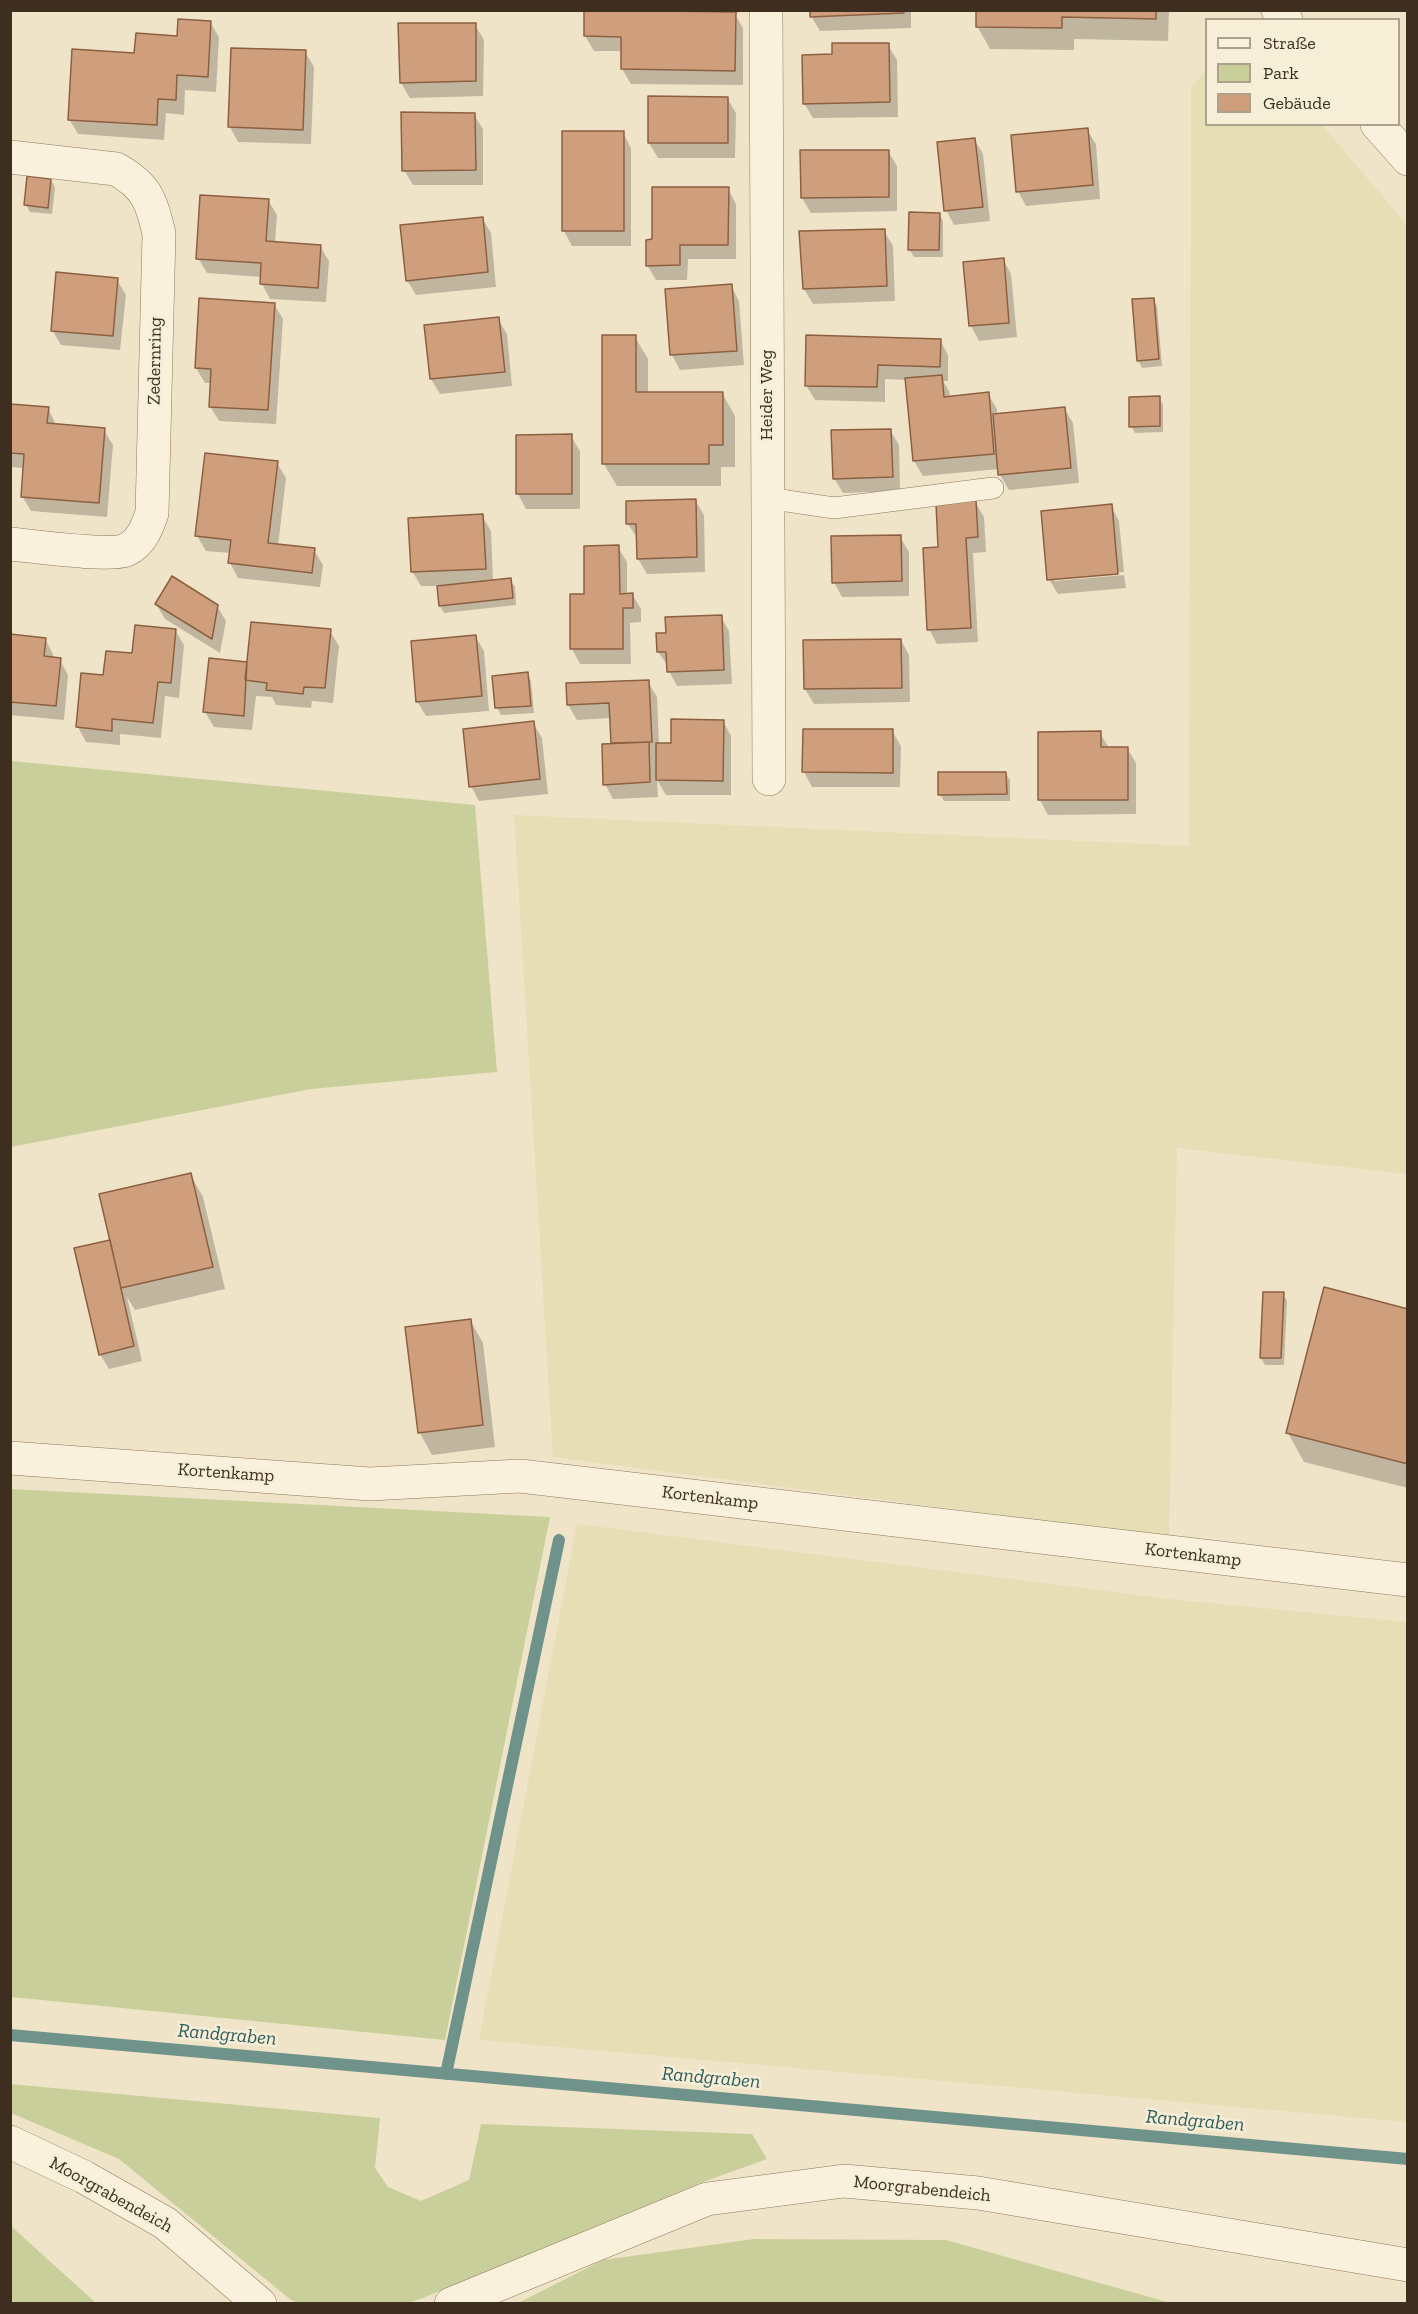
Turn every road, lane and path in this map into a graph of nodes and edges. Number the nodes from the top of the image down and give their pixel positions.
1 (766, 10) edge
2 (1379, 126) edge
3 (10, 157) edge
4 (1407, 159) edge
5 (993, 488) dead end
6 (767, 498) junction
7 (10, 544) edge
8 (770, 778) dead end
9 (10, 1458) edge
10 (1407, 1580) edge
11 (10, 2142) edge
12 (1407, 2265) edge
13 (260, 2304) edge
14 (452, 2304) edge

1 - 6 street, Heider Weg
2 - 4 street
3 - 7 street, Zedernring
5 - 6 lane
6 - 8 street, Heider Weg
9 - 10 street, Kortenkamp
11 - 13 street, Moorgrabendeich
12 - 14 street, Moorgrabendeich

